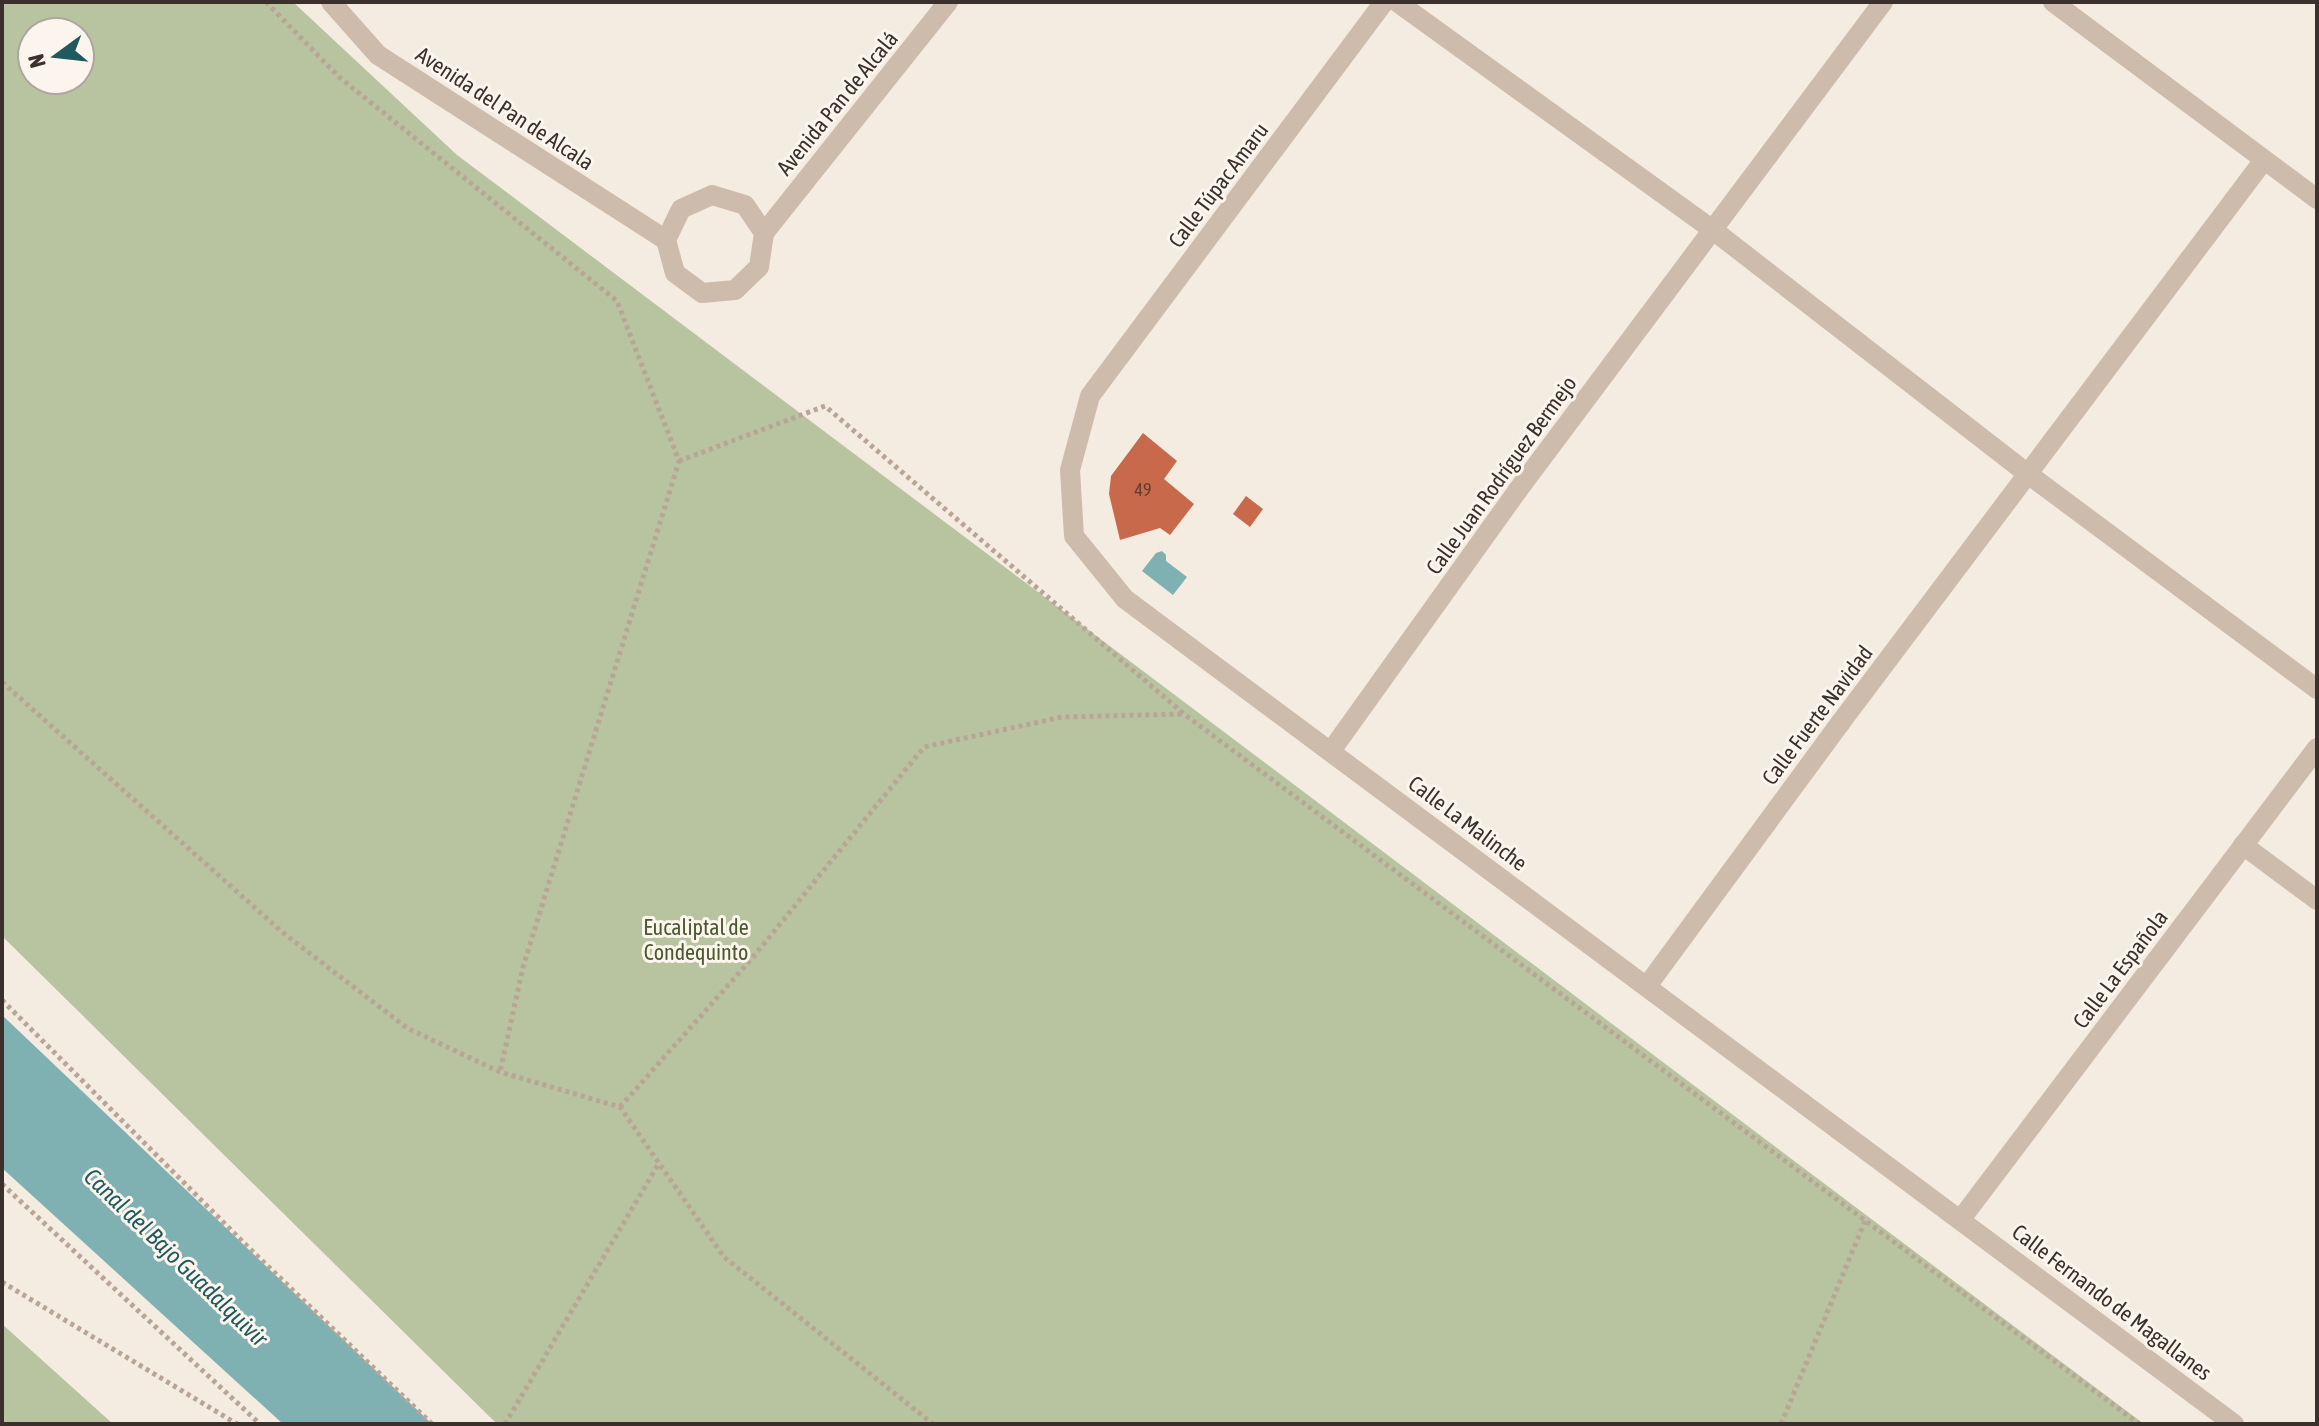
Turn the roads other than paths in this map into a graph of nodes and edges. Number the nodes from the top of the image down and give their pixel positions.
1 (331, 2) edge
2 (948, 2) edge
3 (1384, 2) edge
4 (1397, 2) edge
5 (1883, 2) edge
6 (2053, 2) edge
7 (2264, 160) junction
8 (2317, 199) edge
9 (1713, 230) junction
10 (764, 233) junction
11 (666, 240) junction
12 (1090, 396) joint
13 (2028, 474) junction
14 (2317, 689) edge
15 (2317, 748) edge
16 (1331, 751) junction
17 (2243, 845) junction
18 (2317, 900) edge
19 (1647, 986) junction
20 (1961, 1219) junction
21 (2234, 1424) edge

1 - 11 street, Avenida del Pan de Alcala
2 - 10 street, Avenida Pan de Alcalá
3 - 12 street, Calle Túpac Amaru
4 - 9 street
5 - 9 street, Calle Juan Rodríguez Bermejo
6 - 7 street
7 - 8 street
7 - 13 street, Calle Fuerte Navidad
9 - 13 street
9 - 16 street, Calle Juan Rodríguez Bermejo
10 - 11 street
10 - 11 street
12 - 16 street, Calle La Malinche
13 - 14 street
13 - 19 street, Calle Fuerte Navidad
15 - 17 street, Calle La Española
16 - 19 street, Calle La Malinche
17 - 18 street
17 - 20 street, Calle La Española
19 - 20 street, Calle La Malinche
20 - 21 street, Calle Fernando de Magallanes

